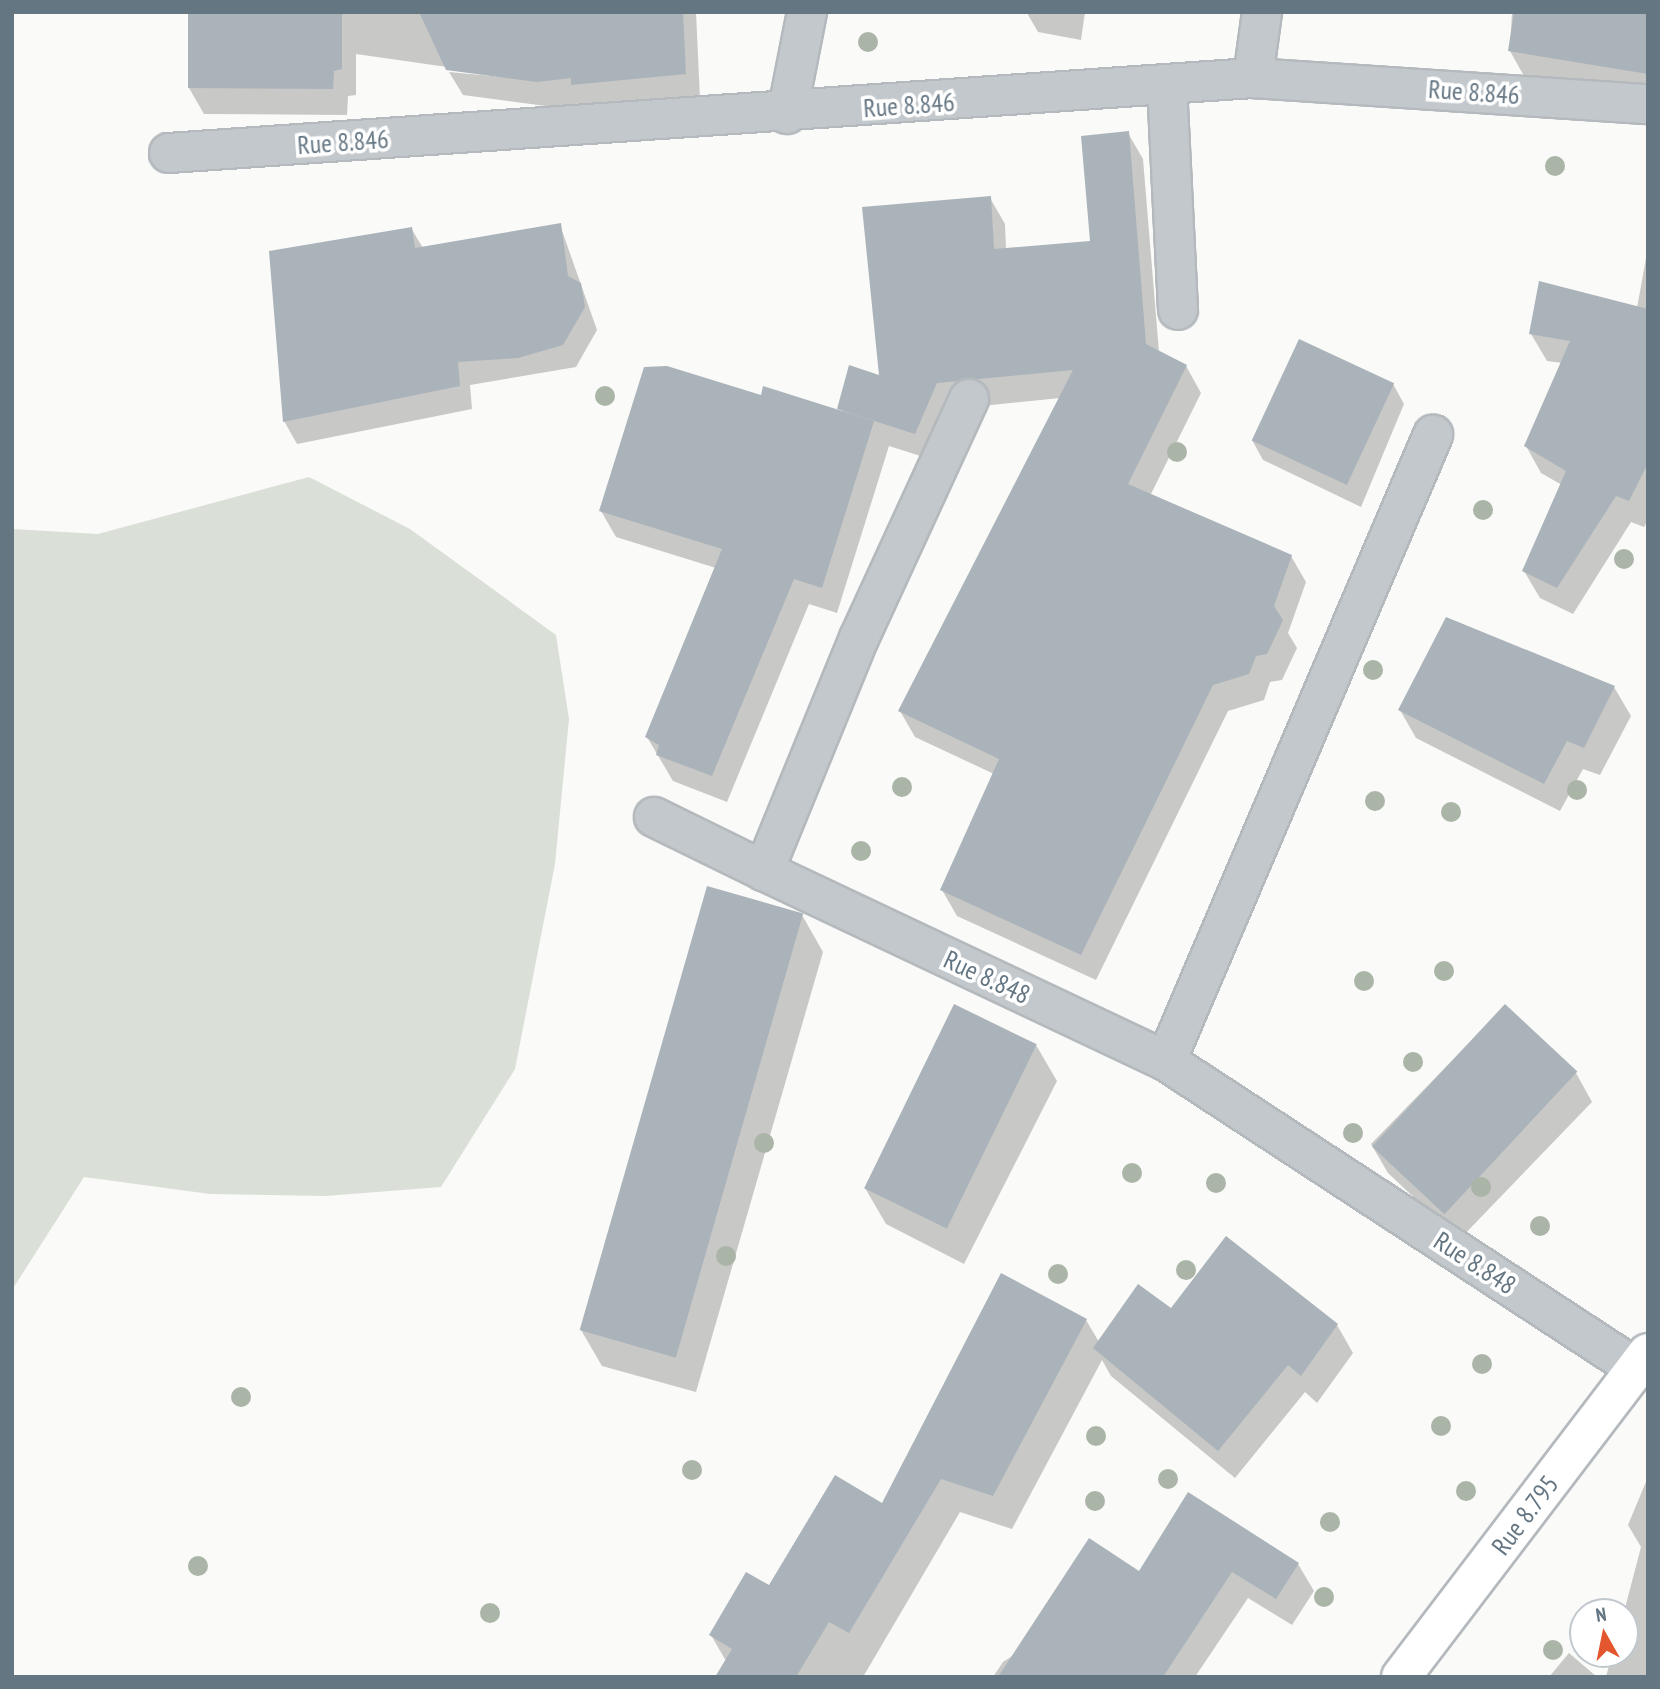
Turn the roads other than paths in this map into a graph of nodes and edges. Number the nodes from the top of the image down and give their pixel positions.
1 (807, 12) edge
2 (1262, 12) edge
3 (1253, 78) junction
4 (1167, 85) junction
5 (1648, 104) edge
6 (787, 114) junction
7 (169, 153) dead end
8 (1178, 310) dead end
9 (969, 400) dead end
10 (1433, 435) dead end
11 (654, 817) dead end
12 (764, 871) junction
13 (1166, 1061) junction
14 (1643, 1361) edge
15 (1401, 1677) edge

1 - 6 street
2 - 3 street
3 - 4 street, Rue 8.846
3 - 5 street, Rue 8.846
4 - 6 street, Rue 8.846
4 - 8 street
6 - 7 street, Rue 8.846
9 - 12 street
10 - 13 street
11 - 12 street, Rue 8.848
12 - 13 street, Rue 8.848
13 - 14 street, Rue 8.848
14 - 15 highway, Rue 8.795

